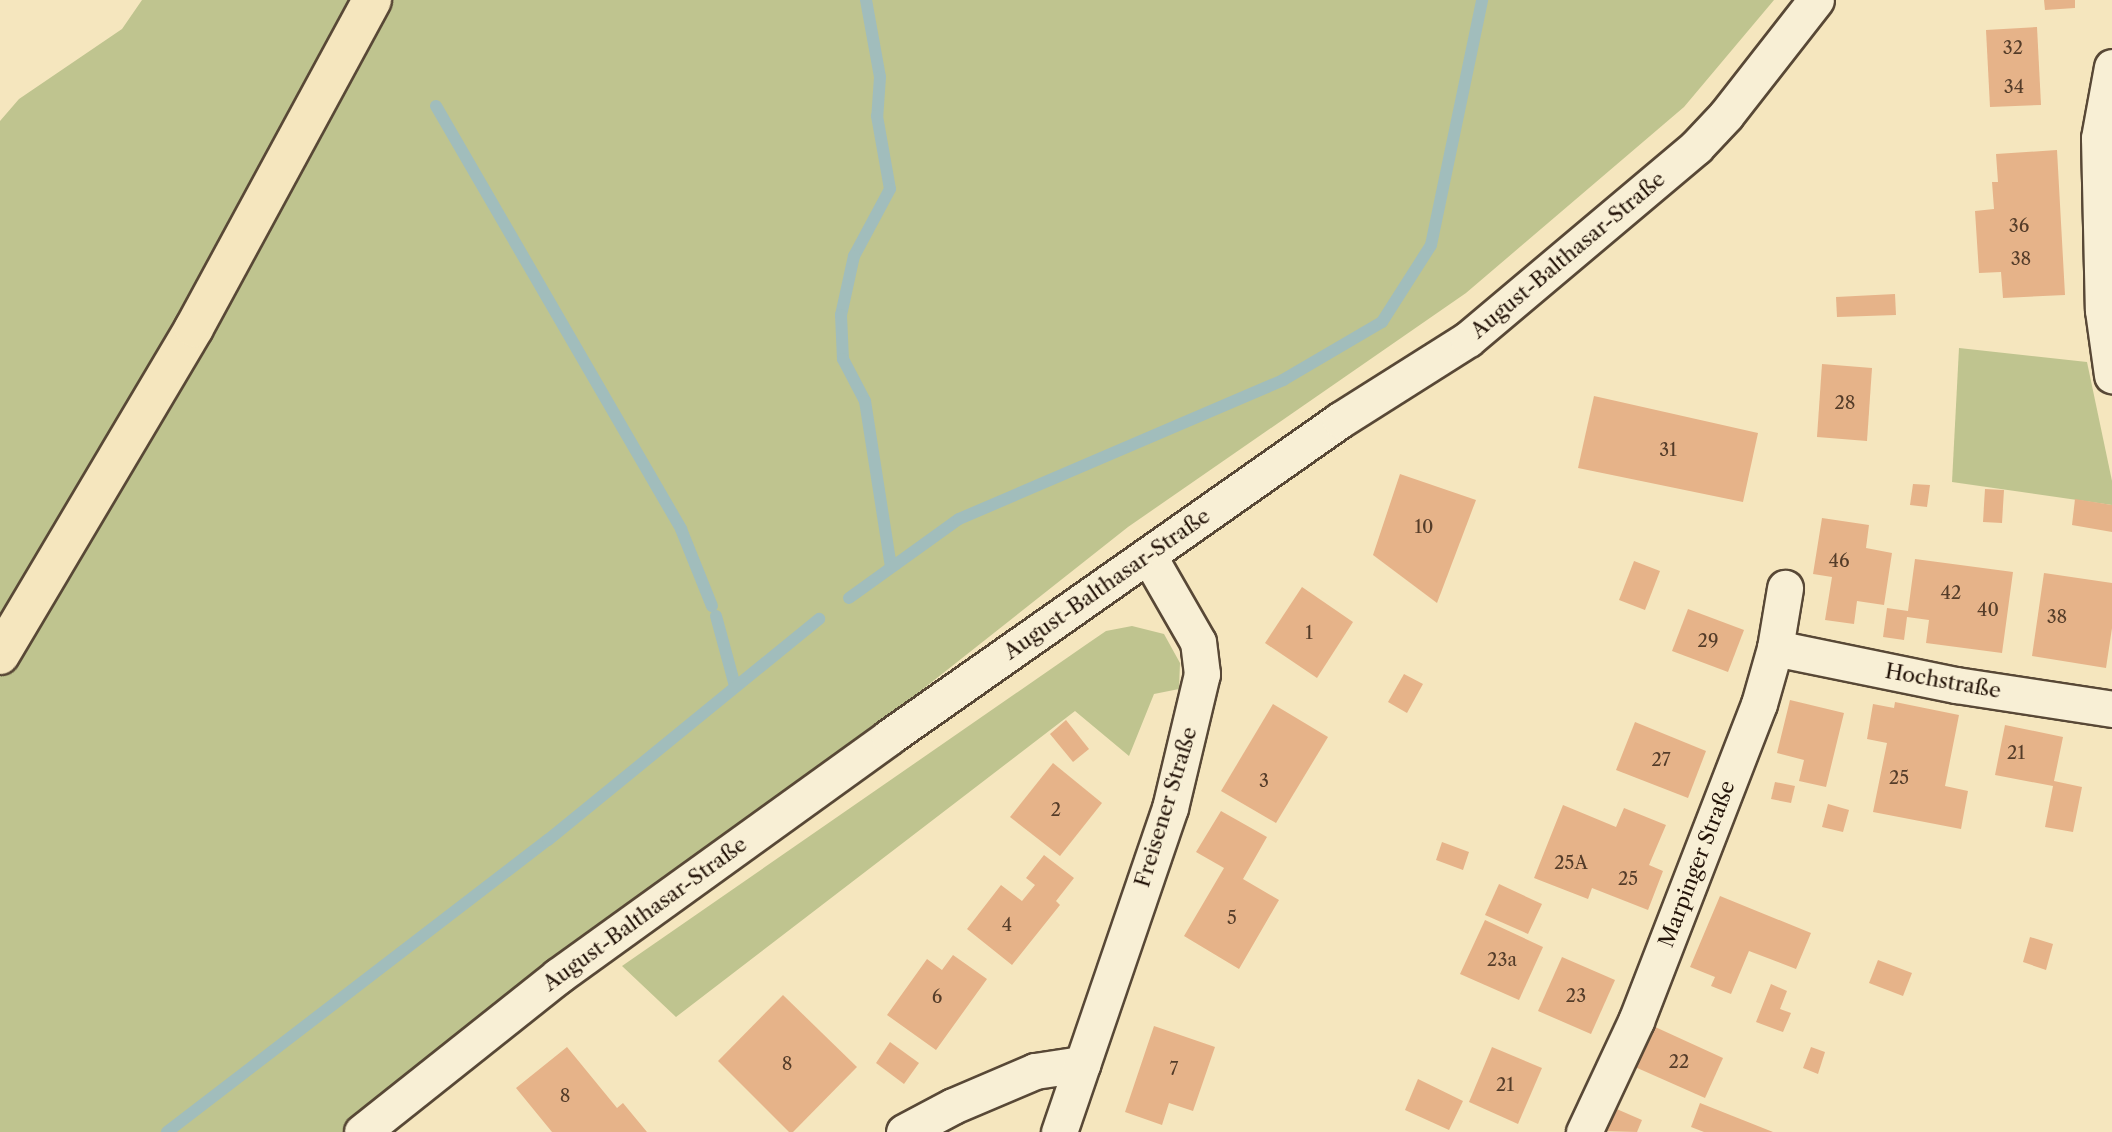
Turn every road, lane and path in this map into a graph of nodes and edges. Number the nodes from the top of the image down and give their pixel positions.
1 (372, 0) edge
2 (1816, 0) edge
3 (2112, 67) edge
4 (2112, 375) edge
5 (1148, 555) junction
6 (1785, 588) dead end
7 (7, 643) edge
8 (1775, 648) junction
9 (2112, 709) edge
10 (1082, 1064) junction
11 (362, 1132) edge
12 (904, 1132) edge
13 (1059, 1132) edge
14 (1584, 1132) edge

1 - 7 highway
2 - 5 street, August-Balthasar-Straße
3 - 4 street
5 - 10 street, Freisener Straße
5 - 11 street, August-Balthasar-Straße
6 - 8 street, Marpinger Straße
8 - 9 street, Hochstraße
8 - 14 street, Marpinger Straße
10 - 12 street
10 - 13 street, Freisener Straße

